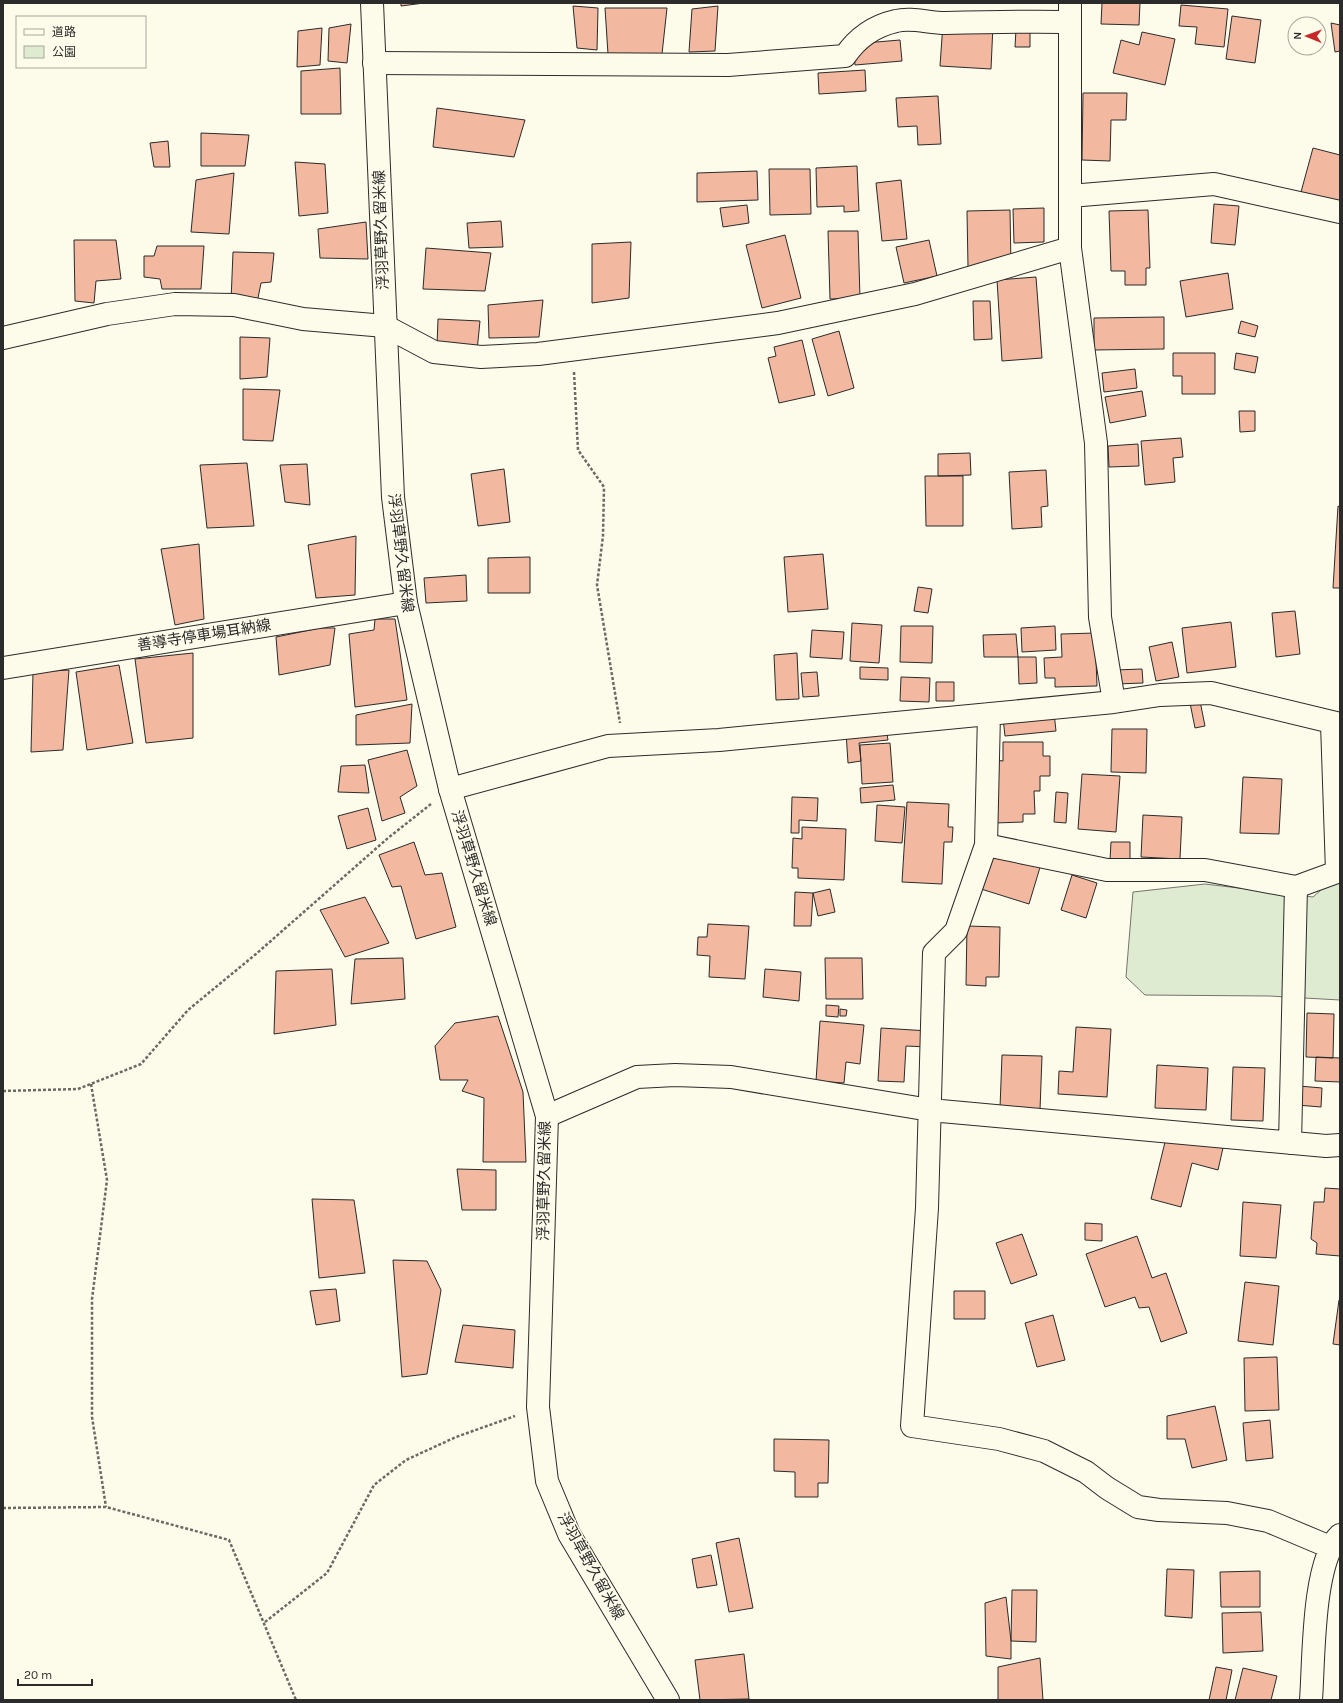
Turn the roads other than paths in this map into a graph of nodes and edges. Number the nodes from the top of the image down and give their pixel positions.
1 (372, 3) edge
2 (1070, 13) edge
3 (374, 64) junction
4 (1070, 196) junction
5 (1340, 212) edge
6 (1070, 248) junction
7 (385, 326) junction
8 (3, 338) edge
9 (406, 603) junction
10 (3, 668) edge
11 (1114, 702) junction
12 (990, 714) junction
13 (1336, 723) edge
14 (450, 789) junction
15 (986, 845) junction
16 (1296, 886) junction
17 (930, 1110) junction
18 (547, 1116) junction
19 (1290, 1143) junction
20 (1340, 1145) edge
21 (1335, 1541) edge
22 (668, 1700) edge
23 (1311, 1700) edge

1 - 3 street, 浮羽草野久留米線
2 - 3 street
2 - 4 street
3 - 7 street, 浮羽草野久留米線
4 - 5 street
4 - 6 street
6 - 7 street
6 - 11 street
7 - 8 street
7 - 9 street, 浮羽草野久留米線
9 - 10 street, 善導寺停車場耳納線
9 - 14 street, 浮羽草野久留米線
11 - 12 street
11 - 13 street
12 - 14 street
12 - 15 street
13 - 16 street
14 - 18 street, 浮羽草野久留米線
15 - 16 street
15 - 17 street
16 - 19 street
17 - 18 street
17 - 19 street
17 - 21 street
18 - 22 street, 浮羽草野久留米線
19 - 20 street
21 - 23 street

